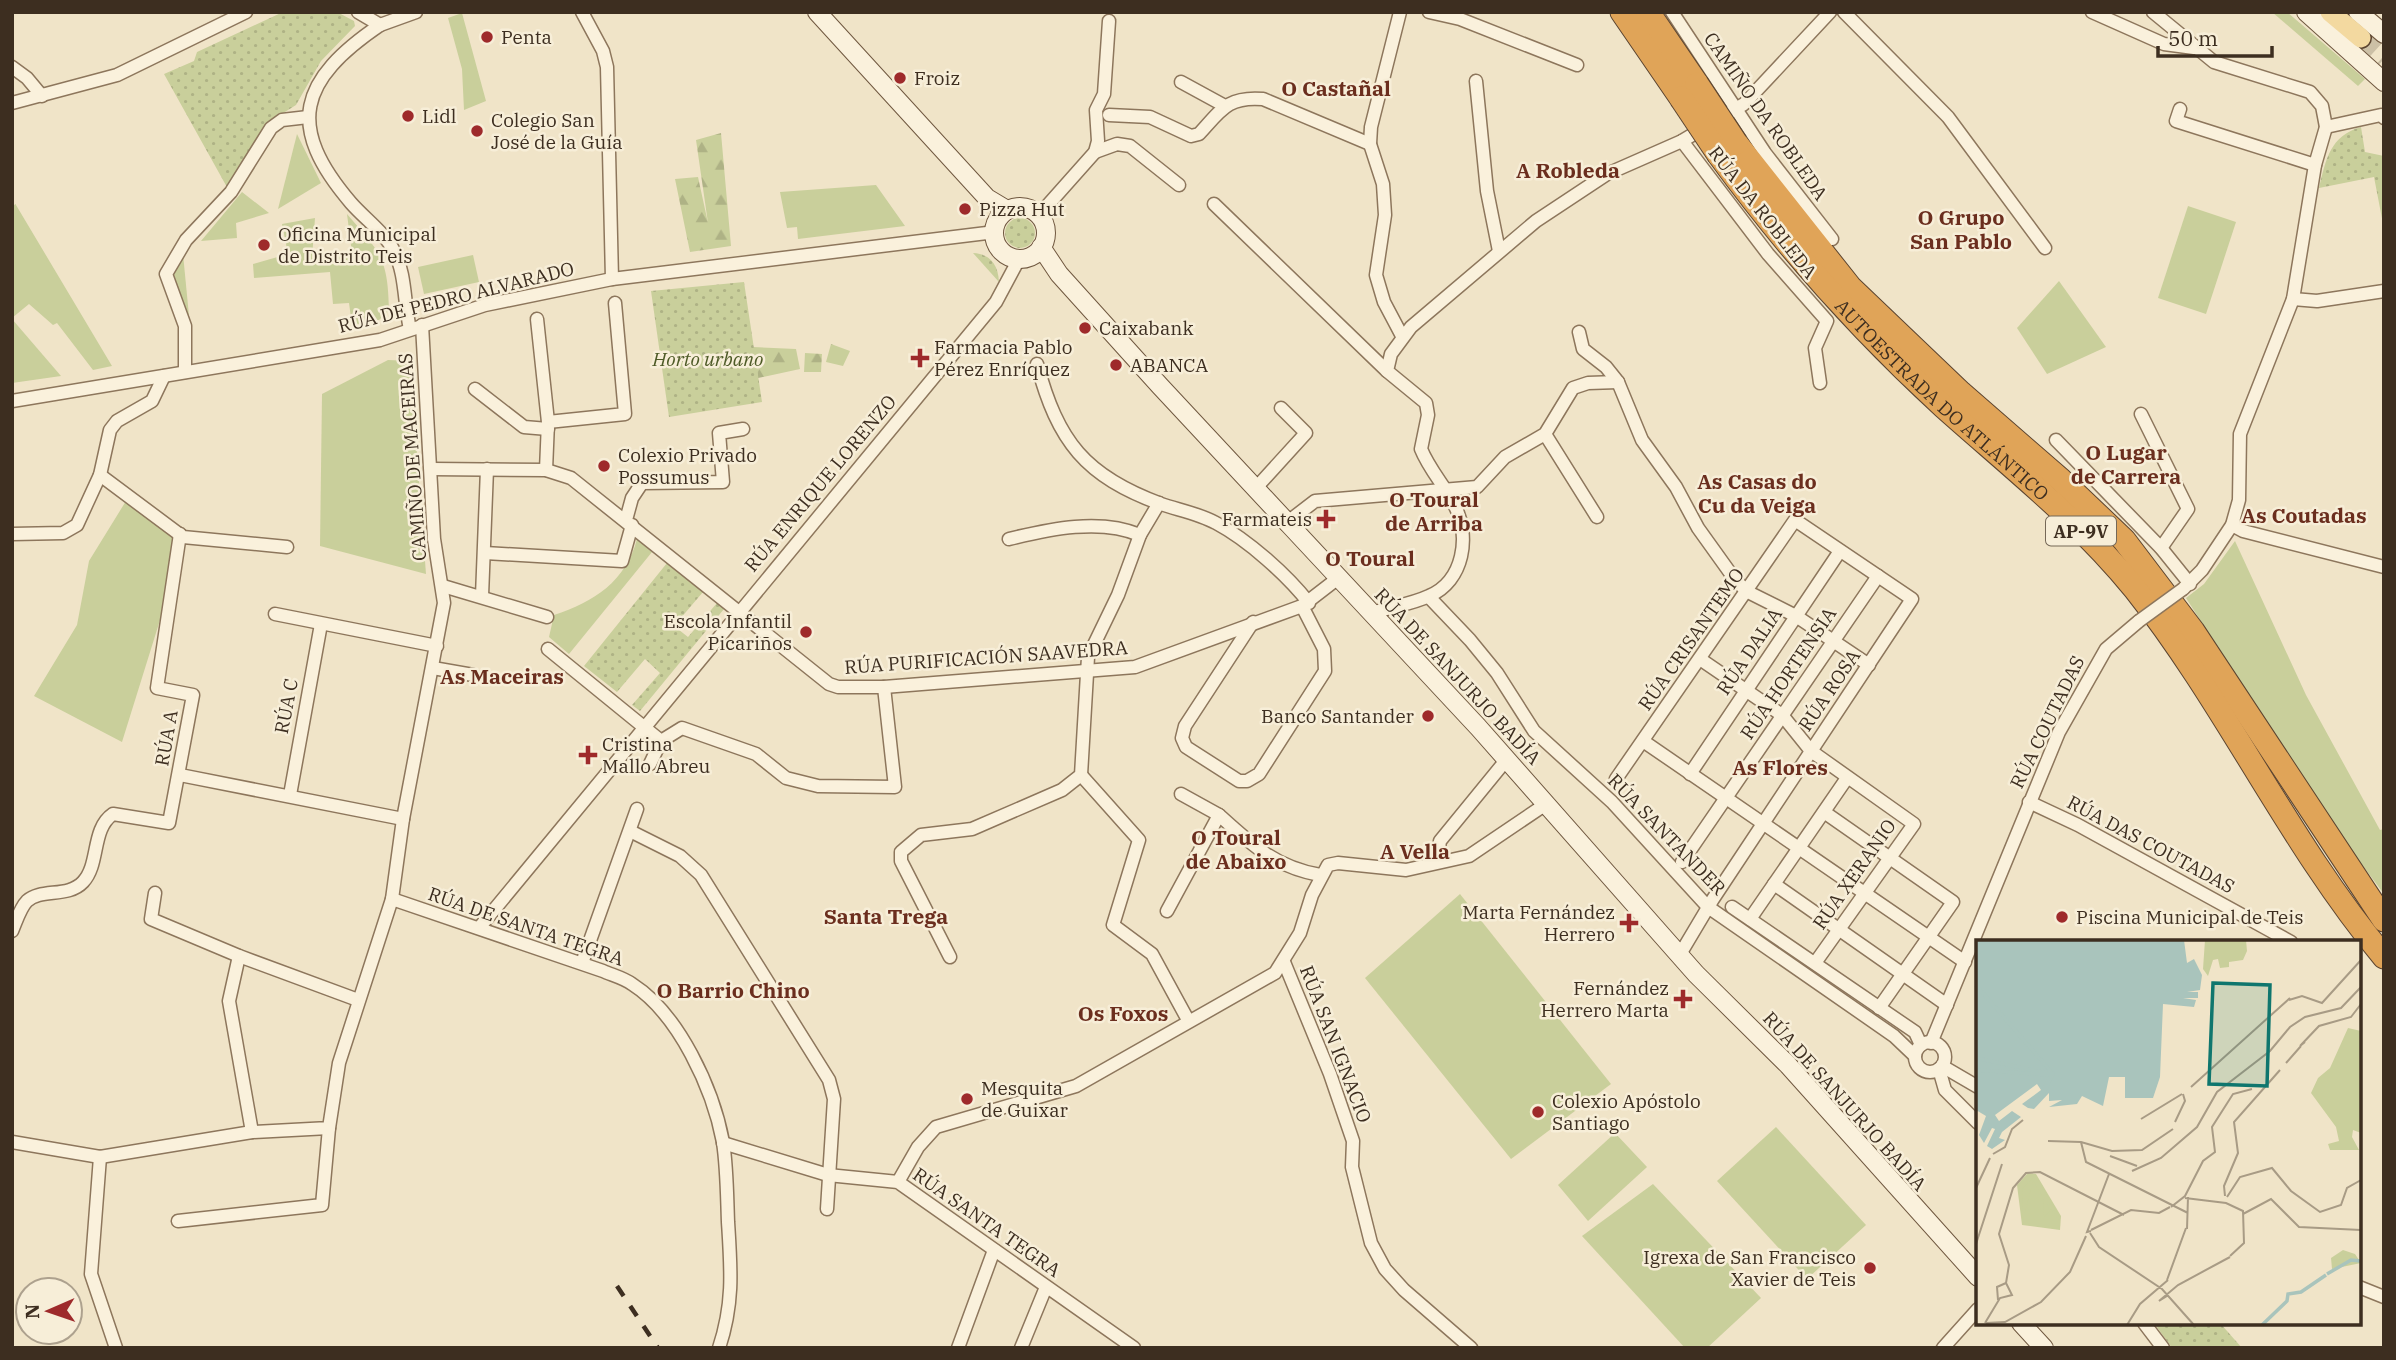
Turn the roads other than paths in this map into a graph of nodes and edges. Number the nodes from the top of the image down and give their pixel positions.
1 (358, 12) edge
2 (416, 12) edge
3 (582, 12) edge
4 (817, 12) edge
5 (1400, 12) edge
6 (1429, 12) edge
7 (1622, 12) edge
8 (1648, 12) edge
9 (1672, 12) edge
10 (1830, 12) edge
11 (1844, 12) edge
12 (2092, 12) edge
13 (2153, 12) edge
14 (2306, 12) edge
15 (2330, 12) edge
16 (2344, 12) edge
17 (2358, 12) edge
18 (243, 13) edge
19 (1110, 21) dead end
20 (380, 25) junction
21 (2370, 35) edge
22 (2194, 48) junction
23 (1577, 65) dead end
24 (12, 67) edge
25 (1476, 81) dead end
26 (1181, 82) dead end
27 (2384, 82) edge
28 (1689, 91) junction
29 (42, 96) junction
30 (12, 103) edge
31 (1224, 106) junction
32 (2180, 109) dead end
33 (1736, 110) junction
34 (1109, 115) dead end
35 (308, 117) junction
36 (2384, 118) edge
37 (2326, 127) junction
38 (1682, 141) junction
39 (1370, 144) junction
40 (1727, 149) junction
41 (1095, 152) junction
42 (2315, 165) junction
43 (1179, 185) dead end
44 (1213, 204) dead end
45 (1039, 215) junction
46 (999, 222) junction
47 (1832, 239) dead end
48 (2045, 248) dead end
49 (1499, 251) junction
50 (1029, 255) junction
51 (612, 279) junction
52 (2384, 291) edge
53 (2293, 299) junction
54 (615, 303) dead end
55 (537, 319) dead end
56 (416, 327) junction
57 (1578, 332) dead end
58 (1402, 336) junction
59 (1037, 364) dead end
60 (1387, 370) junction
61 (185, 372) junction
62 (164, 376) junction
63 (1618, 382) junction
64 (1821, 383) dead end
65 (475, 389) dead end
66 (12, 401) edge
67 (1281, 408) dead end
68 (2141, 414) dead end
69 (548, 426) junction
70 (743, 429) dead end
71 (1545, 434) junction
72 (2056, 440) dead end
73 (432, 469) junction
74 (487, 469) junction
75 (546, 470) junction
76 (100, 475) junction
77 (1255, 489) junction
78 (1446, 491) junction
79 (1159, 503) junction
80 (1597, 517) dead end
81 (629, 522) junction
82 (1285, 524) junction
83 (2232, 525) junction
84 (12, 534) edge
85 (180, 534) junction
86 (1140, 535) junction
87 (1009, 539) dead end
88 (287, 547) dead end
89 (2161, 548) junction
90 (1840, 551) junction
91 (485, 553) junction
92 (2384, 567) edge
93 (1878, 576) junction
94 (1337, 579) junction
95 (443, 586) junction
96 (2186, 587) junction
97 (1748, 592) junction
98 (482, 596) junction
99 (1429, 597) junction
100 (1305, 604) junction
101 (739, 612) junction
102 (1372, 613) junction
103 (275, 614) dead end
104 (1796, 616) junction
105 (547, 617) dead end
106 (1253, 622) junction
107 (321, 624) junction
108 (1833, 641) junction
109 (437, 646) junction
110 (548, 649) dead end
111 (1700, 659) junction
112 (1868, 665) junction
113 (433, 668) junction
114 (1085, 673) junction
115 (473, 675) dead end
116 (884, 687) junction
117 (1746, 691) junction
118 (1783, 715) junction
119 (642, 727) junction
120 (661, 741) junction
121 (1643, 741) junction
122 (1811, 751) junction
123 (1507, 759) junction
124 (650, 764) dead end
125 (1690, 774) junction
126 (180, 775) junction
127 (1081, 775) junction
128 (1847, 778) junction
129 (1616, 779) dead end
130 (1181, 794) dead end
131 (289, 795) junction
132 (1726, 798) junction
133 (2029, 802) junction
134 (1546, 804) junction
135 (637, 809) dead end
136 (1824, 812) junction
137 (1219, 815) junction
138 (403, 819) junction
139 (1764, 824) junction
140 (630, 831) junction
141 (1798, 848) junction
142 (1889, 858) junction
143 (1437, 862) junction
144 (1682, 862) dead end
145 (1320, 875) junction
146 (1774, 884) junction
147 (155, 893) dead end
148 (1864, 893) junction
149 (392, 899) junction
150 (1709, 907) junction
151 (1732, 907) dead end
152 (1167, 911) dead end
153 (1750, 919) junction
154 (2384, 920) edge
155 (479, 928) junction
156 (1839, 929) junction
157 (12, 931) edge
158 (1928, 937) junction
159 (2287, 940) edge
160 (239, 956) junction
161 (1679, 956) junction
162 (950, 957) dead end
163 (2384, 957) edge
164 (1284, 962) junction
165 (1965, 962) junction
166 (582, 963) junction
167 (1815, 963) junction
168 (1903, 974) junction
169 (358, 1000) junction
170 (1947, 1005) junction
171 (1880, 1008) junction
172 (1188, 1020) junction
173 (1923, 1048) junction
174 (1941, 1068) junction
175 (1976, 1086) edge
176 (1976, 1122) edge
177 (329, 1128) junction
178 (252, 1132) junction
179 (12, 1142) edge
180 (723, 1143) junction
181 (100, 1157) junction
182 (828, 1175) junction
183 (898, 1182) junction
184 (827, 1209) dead end
185 (178, 1221) dead end
186 (994, 1250) junction
187 (1976, 1275) edge
188 (1046, 1287) junction
189 (2361, 1288) edge
190 (2384, 1297) edge
191 (1976, 1311) edge
192 (2023, 1325) edge
193 (2146, 1325) edge
194 (116, 1348) edge
195 (719, 1348) edge
196 (958, 1348) edge
197 (1021, 1348) edge
198 (1134, 1348) edge
199 (1471, 1348) edge
200 (1943, 1348) edge
201 (2044, 1348) edge
202 (2163, 1348) edge

1 - 20 street
2 - 20 street
3 - 51 street
4 - 46 main road, RÚA DE SANJURJO BADÍA
5 - 39 street
6 - 23 street
7 - 28 highway, AUTOESTRADA DO ATLÁNTICO / AP-9V
8 - 28 highway, AUTOESTRADA DO ATLÁNTICO / AP-9V
9 - 33 street, CAMIÑO DA ROBLEDA
10 - 33 street, RÚA DA ROBLEDA
11 - 48 street
12 - 22 street
13 - 22 street
14 - 27 main road
15 - 21 main road
16 - 21 main road
17 - 21 main road
18 - 29 street
19 - 41 street
20 - 35 street
22 - 37 street
24 - 29 street
25 - 49 street
26 - 31 street
28 - 40 highway, AUTOESTRADA DO ATLÁNTICO / AP-9V, bridge
29 - 30 street
31 - 34 street
31 - 39 street
32 - 42 street
33 - 38 street, RÚA DA ROBLEDA
33 - 47 street, CAMIÑO DA ROBLEDA
35 - 56 street, CAMIÑO DE MACEIRAS
35 - 61 street
36 - 37 street
37 - 42 street, RÚA COUTADAS
38 - 49 street, RÚA DA ROBLEDA
38 - 64 street, RÚA DA ROBLEDA
39 - 58 street
40 - 154 highway, AUTOESTRADA DO ATLÁNTICO / AP-9V
40 - 163 highway, AUTOESTRADA DO ATLÁNTICO / AP-9V
41 - 43 street
41 - 45 street
42 - 53 street, RÚA COUTADAS
44 - 60 street
45 - 46 main road, RÚA DE SANJURJO BADÍA
45 - 50 main road
46 - 50 main road, RÚA DE SANJURJO BADÍA
46 - 51 street, RÚA DE PEDRO ALVARADO
49 - 58 street, RÚA DA ROBLEDA
50 - 77 main road, RÚA DE SANJURJO BADÍA
50 - 101 street, RÚA ENRIQUE LORENZO
51 - 56 street, RÚA DE PEDRO ALVARADO
52 - 53 street
53 - 83 street, RÚA COUTADAS
54 - 69 street
55 - 69 street
56 - 61 street, RÚA DE PEDRO ALVARADO
56 - 73 street, CAMIÑO DE MACEIRAS
57 - 63 street
58 - 60 street, RÚA DA ROBLEDA
59 - 79 street
60 - 78 street
61 - 62 street, RÚA DE PEDRO ALVARADO
62 - 66 street, RÚA DE PEDRO ALVARADO
62 - 76 street
63 - 71 street
63 - 97 street
65 - 69 street
67 - 77 street
68 - 89 street
69 - 75 street
70 - 81 street
71 - 78 street
71 - 80 street
72 - 89 street
73 - 74 street, RÚA PURIFICACIÓN SAAVEDRA
73 - 95 street, CAMIÑO DE MACEIRAS
74 - 75 street, RÚA PURIFICACIÓN SAAVEDRA
74 - 91 street
75 - 81 street, RÚA PURIFICACIÓN SAAVEDRA
76 - 84 street
76 - 85 street
77 - 82 main road, RÚA DE SANJURJO BADÍA
78 - 82 street
78 - 99 street
79 - 86 street
79 - 100 street
81 - 91 street
81 - 101 street, RÚA PURIFICACIÓN SAAVEDRA
82 - 94 main road, RÚA DE SANJURJO BADÍA
83 - 92 street
83 - 96 street, RÚA COUTADAS
85 - 88 street
85 - 126 street, RÚA A
86 - 87 street
86 - 114 street
89 - 96 street
90 - 93 street
90 - 97 street, RÚA CRISANTEMO
90 - 104 street, RÚA DALIA
91 - 98 street
93 - 108 street, RÚA HORTENSIA
93 - 112 street, RÚA ROSA
94 - 100 street, RÚA PURIFICACIÓN SAAVEDRA
94 - 102 main road, RÚA DE SANJURJO BADÍA
95 - 98 street, CAMIÑO DE MACEIRAS
95 - 109 street, CAMIÑO DE MACEIRAS
96 - 133 street, RÚA COUTADAS, bridge
97 - 104 street
97 - 111 street, RÚA CRISANTEMO
98 - 105 street, CAMIÑO DE MACEIRAS
99 - 102 street
99 - 150 street, RÚA SANTANDER
100 - 106 street, RÚA PURIFICACIÓN SAAVEDRA
100 - 106 street
101 - 116 street, RÚA PURIFICACIÓN SAAVEDRA
101 - 119 street, RÚA ENRIQUE LORENZO
102 - 123 main road, RÚA DE SANJURJO BADÍA
103 - 107 street
104 - 108 street
104 - 117 street, RÚA DALIA
106 - 114 street, RÚA PURIFICACIÓN SAAVEDRA
107 - 109 street
107 - 131 street, RÚA C
108 - 112 street
108 - 118 street, RÚA HORTENSIA
109 - 113 street, CAMIÑO DE MACEIRAS
110 - 119 street
111 - 117 street, RÚA XERANIO
111 - 121 street, RÚA CRISANTEMO
112 - 122 street, RÚA ROSA
113 - 115 street
113 - 138 street, CAMIÑO DE MACEIRAS
114 - 116 street, RÚA PURIFICACIÓN SAAVEDRA
114 - 127 street
116 - 120 street
117 - 118 street, RÚA XERANIO
117 - 125 street, RÚA DALIA
118 - 122 street, RÚA XERANIO
118 - 132 street, RÚA HORTENSIA
119 - 120 street
119 - 155 street, RÚA ENRIQUE LORENZO
120 - 124 street
121 - 125 street
121 - 129 street, RÚA CRISANTEMO
122 - 128 street, RÚA XERANIO
122 - 139 street, RÚA ROSA
123 - 134 main road, RÚA DE SANJURJO BADÍA
123 - 143 street
125 - 132 street
126 - 131 street
126 - 157 street, RÚA A
127 - 162 street
127 - 172 street
128 - 136 street
128 - 142 street, RÚA XERANIO
130 - 137 street
131 - 138 street
132 - 139 street
132 - 144 street, RÚA HORTENSIA
133 - 159 street, RÚA DAS COUTADAS
133 - 165 street, RÚA COUTADAS
134 - 143 street
134 - 161 main road, RÚA DE SANJURJO BADÍA
135 - 140 street
136 - 141 street
136 - 142 street
137 - 145 street
137 - 152 street
138 - 149 street, CAMIÑO DE MACEIRAS
139 - 141 street
139 - 150 street, RÚA ROSA
140 - 166 street
140 - 182 street
141 - 146 street
141 - 148 street
142 - 148 street, RÚA XERANIO
142 - 158 street
143 - 145 street
145 - 164 street
146 - 153 street
146 - 156 street
147 - 160 street
148 - 156 street, RÚA XERANIO
148 - 158 street
149 - 155 street, RÚA DE SANTA TEGRA
149 - 169 street, CAMIÑO DE MACEIRAS
150 - 161 street
150 - 173 street, RÚA SANTANDER
151 - 153 street
153 - 167 street
155 - 166 street, RÚA DE SANTA TEGRA
156 - 167 street, RÚA XERANIO
156 - 168 street
158 - 165 street
158 - 168 street
160 - 169 street
160 - 178 street
161 - 187 main road, RÚA DE SANJURJO BADÍA
164 - 172 street
164 - 199 street, RÚA SAN IGNACIO
165 - 170 street, RÚA COUTADAS
166 - 180 street, RÚA DE SANTA TEGRA
167 - 171 street
168 - 170 street
168 - 171 street
169 - 177 street, CAMIÑO DE MACEIRAS
170 - 173 street, RÚA COUTADAS
171 - 173 street
172 - 183 street
173 - 174 street
173 - 174 street
174 - 175 street
174 - 176 street
177 - 178 street
177 - 185 street, CAMIÑO DE MACEIRAS
178 - 181 street
179 - 181 street
180 - 182 street, RÚA SANTA TEGRA
180 - 195 street, RÚA DE SANTA TEGRA
181 - 194 street
182 - 183 street, RÚA SANTA TEGRA
182 - 184 street
183 - 186 street, RÚA SANTA TEGRA
186 - 188 street, RÚA SANTA TEGRA
186 - 196 street
188 - 197 street
188 - 198 street, RÚA SANTA TEGRA
189 - 190 street
191 - 200 street
192 - 201 main road
193 - 202 street

